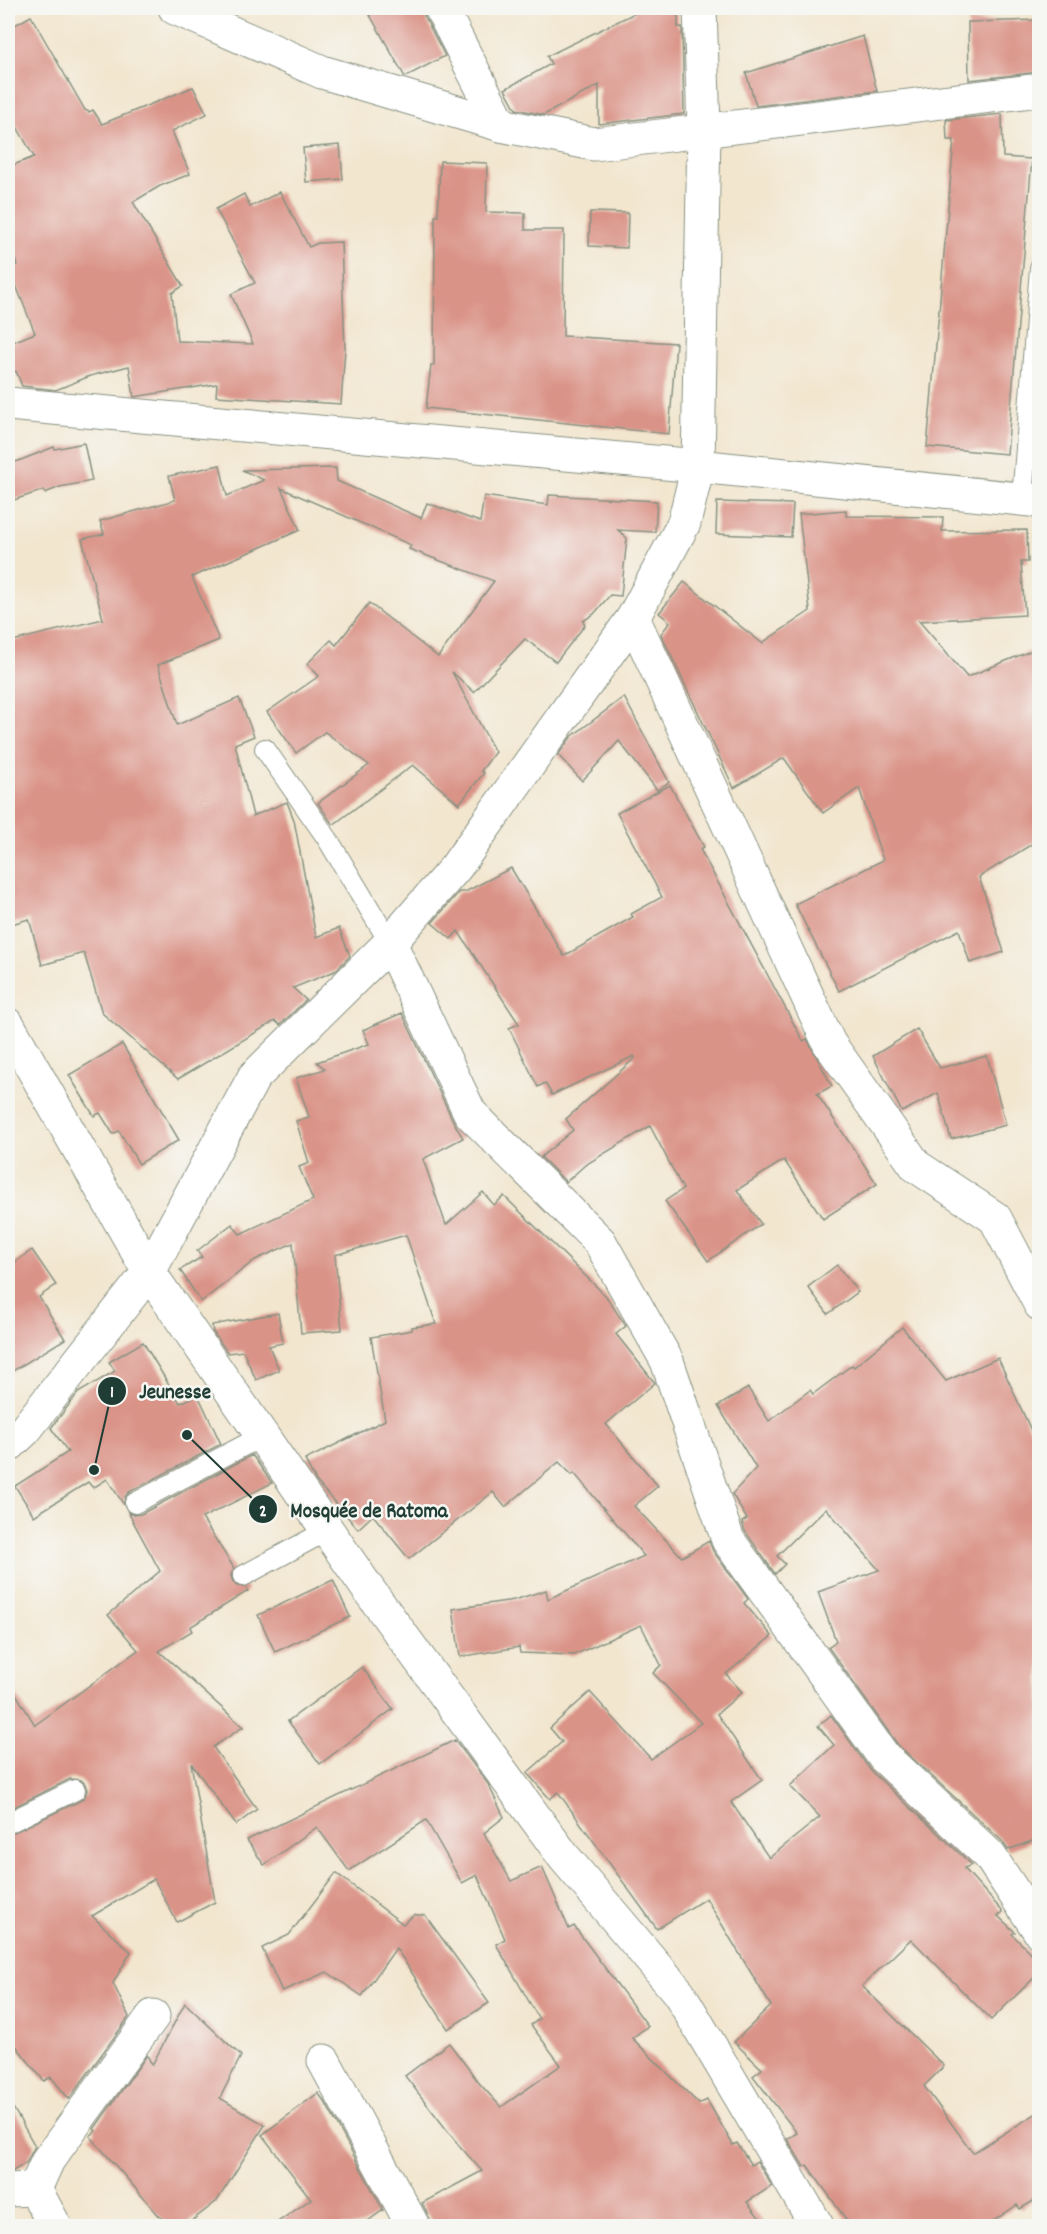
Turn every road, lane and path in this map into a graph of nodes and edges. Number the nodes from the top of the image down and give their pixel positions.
1 (175, 8) edge
2 (441, 8) edge
3 (700, 8) edge
4 (1040, 90) edge
5 (501, 125) junction
6 (704, 129) junction
7 (1040, 268) edge
8 (8, 404) edge
9 (698, 466) junction
10 (1031, 500) edge
11 (633, 618) junction
12 (265, 749) dead end
13 (390, 943) junction
14 (8, 1025) edge
15 (148, 1272) junction
16 (1040, 1304) edge
17 (262, 1436) junction
18 (8, 1446) edge
19 (135, 1503) dead end
20 (327, 1530) junction
21 (243, 1576) dead end
22 (75, 1790) dead end
23 (8, 1823) edge
24 (1040, 1932) edge
25 (153, 2016) dead end
26 (324, 2061) dead end
27 (21, 2190) edge
28 (55, 2226) edge
29 (413, 2226) edge
30 (817, 2226) edge

1 - 5 street
2 - 5 street
3 - 6 street
4 - 6 street
5 - 6 street
6 - 9 street
7 - 10 lane
8 - 9 street
9 - 10 street
9 - 11 street
11 - 13 street
11 - 16 street
12 - 13 lane
13 - 15 street
13 - 24 street
14 - 15 street
15 - 17 street
15 - 18 street
17 - 19 lane
17 - 20 street
20 - 21 lane
20 - 30 street
22 - 23 lane
25 - 27 street
26 - 29 street
27 - 28 street

